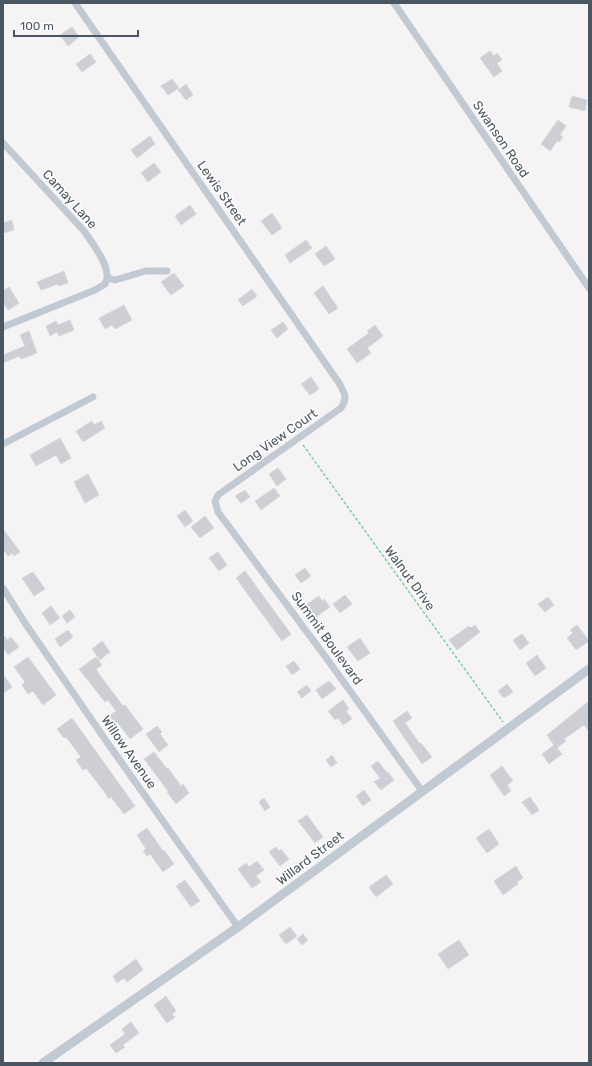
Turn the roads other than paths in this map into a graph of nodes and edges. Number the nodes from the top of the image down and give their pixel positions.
1 (75, 3) edge
2 (394, 3) edge
3 (3, 143) edge
4 (167, 271) dead end
5 (108, 278) junction
6 (589, 288) edge
7 (3, 327) edge
8 (93, 397) dead end
9 (346, 399) joint
10 (3, 444) edge
11 (216, 499) joint
12 (4, 590) edge
13 (589, 669) edge
14 (422, 791) junction
15 (238, 927) junction
16 (43, 1063) edge

1 - 9 street, Lewis Street
2 - 6 street, Swanson Road
3 - 5 street, Camay Lane
4 - 5 street
5 - 7 street
8 - 10 street
9 - 11 street, Long View Court
11 - 14 street, Summit Boulevard
12 - 15 street, Willow Avenue
13 - 14 street, Willard Street
14 - 15 street, Willard Street
15 - 16 street, Willard Street

